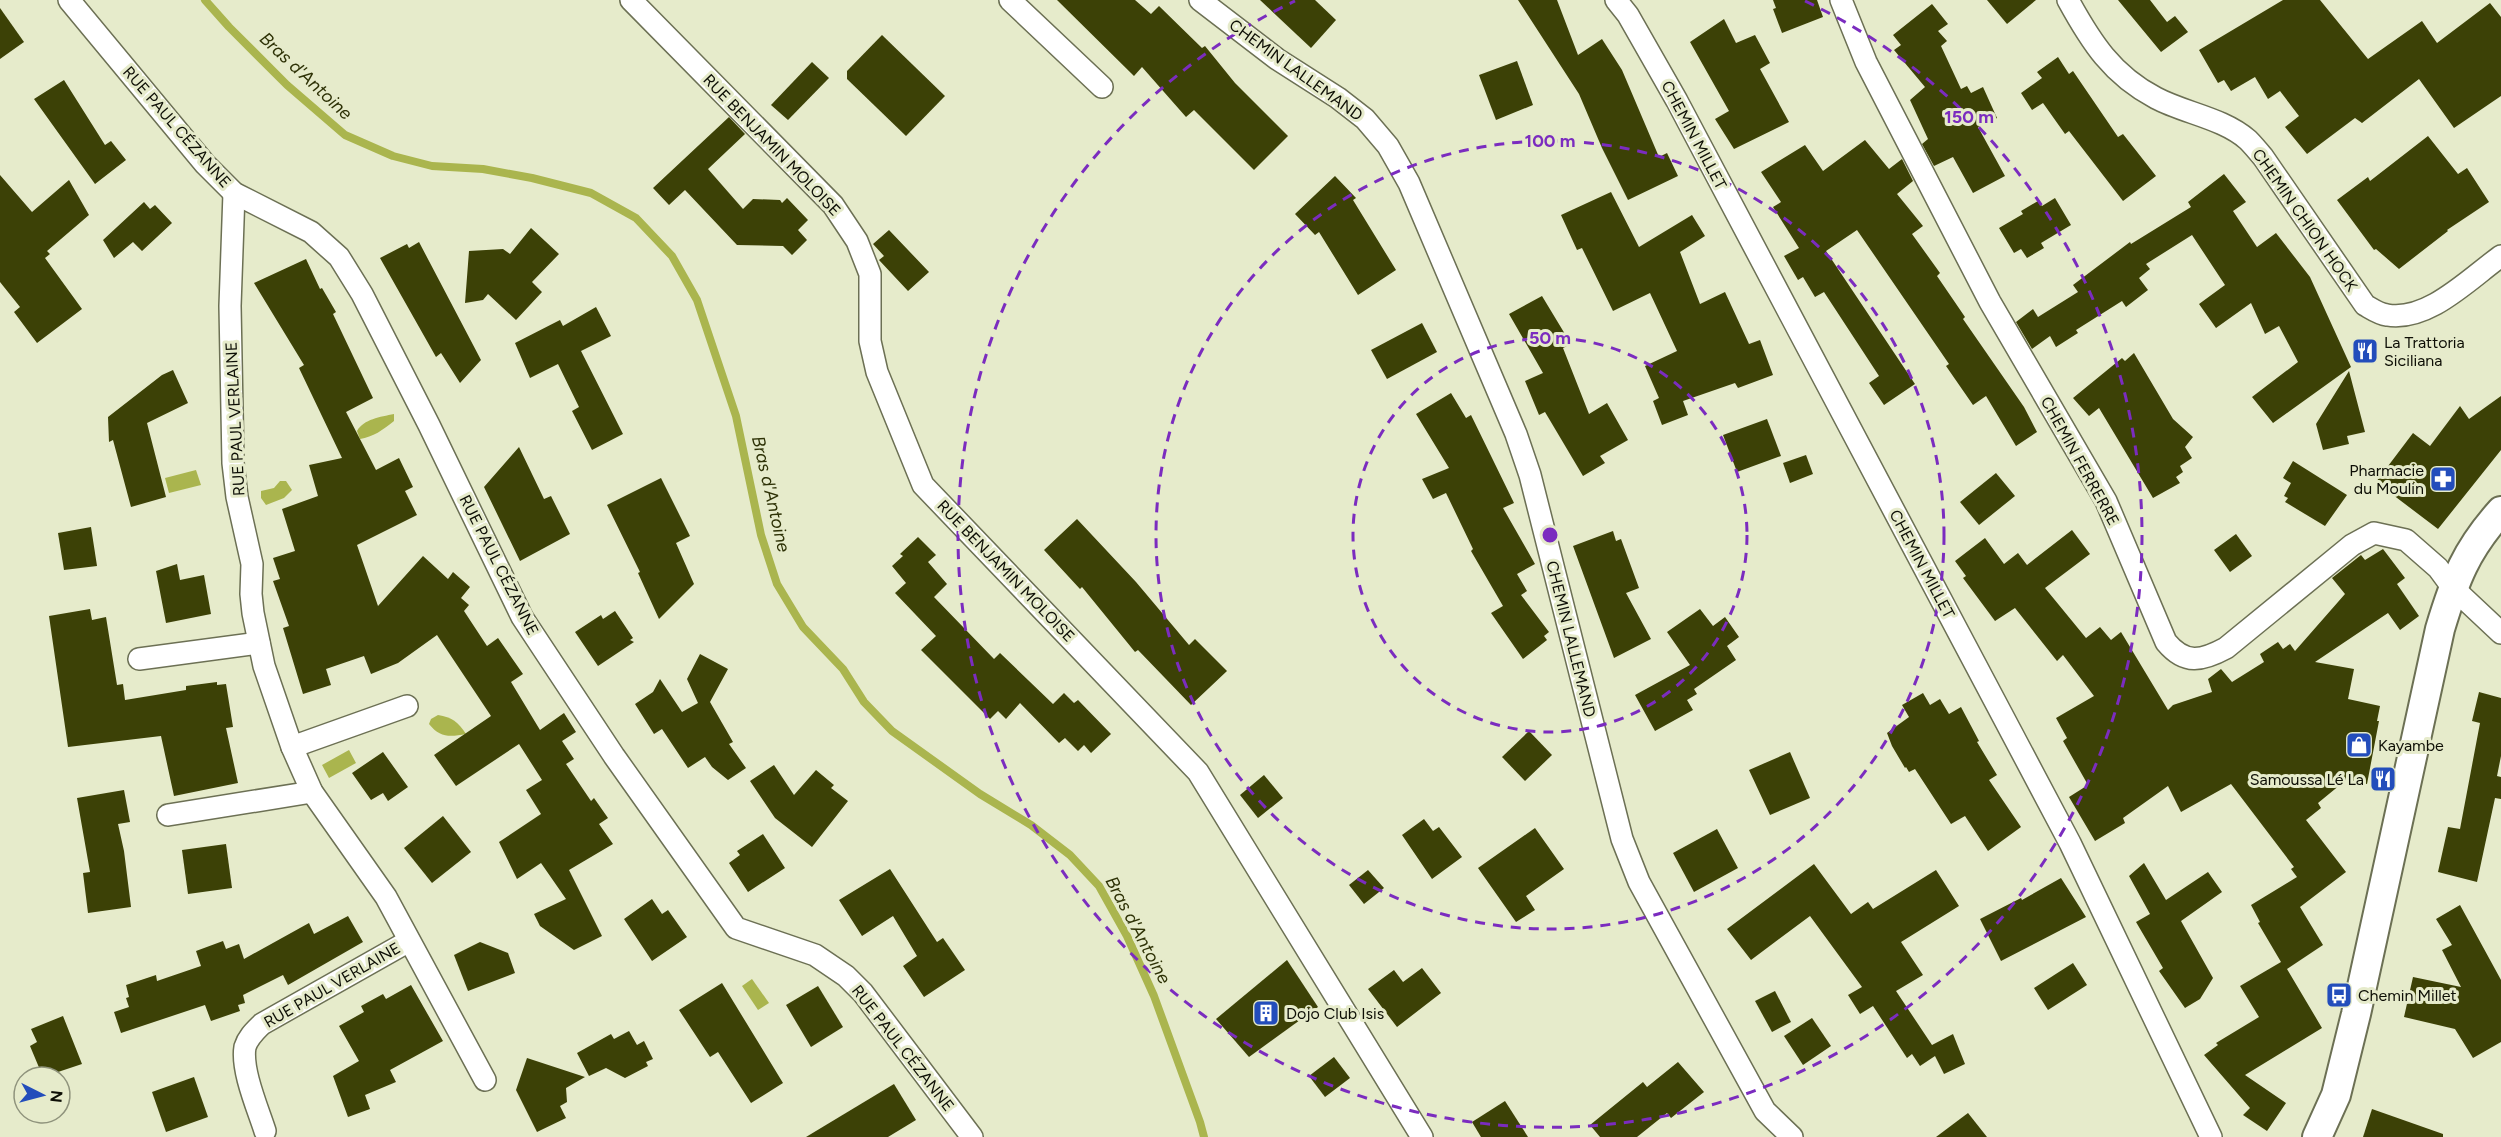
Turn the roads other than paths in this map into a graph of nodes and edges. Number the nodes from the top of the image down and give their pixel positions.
1 (69, 0) edge
2 (632, 0) edge
3 (1010, 0) edge
4 (1200, 0) edge
5 (1616, 0) edge
6 (1841, 0) edge
7 (2068, 0) edge
8 (1102, 87) dead end
9 (234, 193) junction
10 (2501, 256) edge
11 (2501, 511) edge
12 (2452, 587) junction
13 (2501, 633) edge
14 (259, 643) junction
15 (139, 659) dead end
16 (407, 706) dead end
17 (292, 747) junction
18 (312, 792) junction
19 (168, 815) dead end
20 (409, 941) junction
21 (484, 1080) dead end
22 (265, 1131) dead end
23 (2318, 1136) edge
24 (972, 1137) edge
25 (1422, 1137) edge
26 (1792, 1137) edge
27 (2211, 1137) edge

1 - 9 street, RUE PAUL CÉZANNE
2 - 25 street, RUE BENJAMIN MOLOISE
3 - 8 street
4 - 26 street, CHEMIN LALLEMAND
5 - 27 street, CHEMIN MILLET
6 - 12 street, CHEMIN FERRERRE
7 - 10 street, CHEMIN CHION HOCK
9 - 14 street, RUE PAUL VERLAINE
9 - 24 street, RUE PAUL CÉZANNE
11 - 12 main road
12 - 13 street
12 - 23 main road
14 - 15 street
14 - 17 street, RUE PAUL VERLAINE
16 - 17 street
17 - 18 street, RUE PAUL VERLAINE
18 - 19 street
18 - 20 street, RUE PAUL VERLAINE
20 - 21 street, RUE PAUL VERLAINE
20 - 22 street, RUE PAUL VERLAINE

